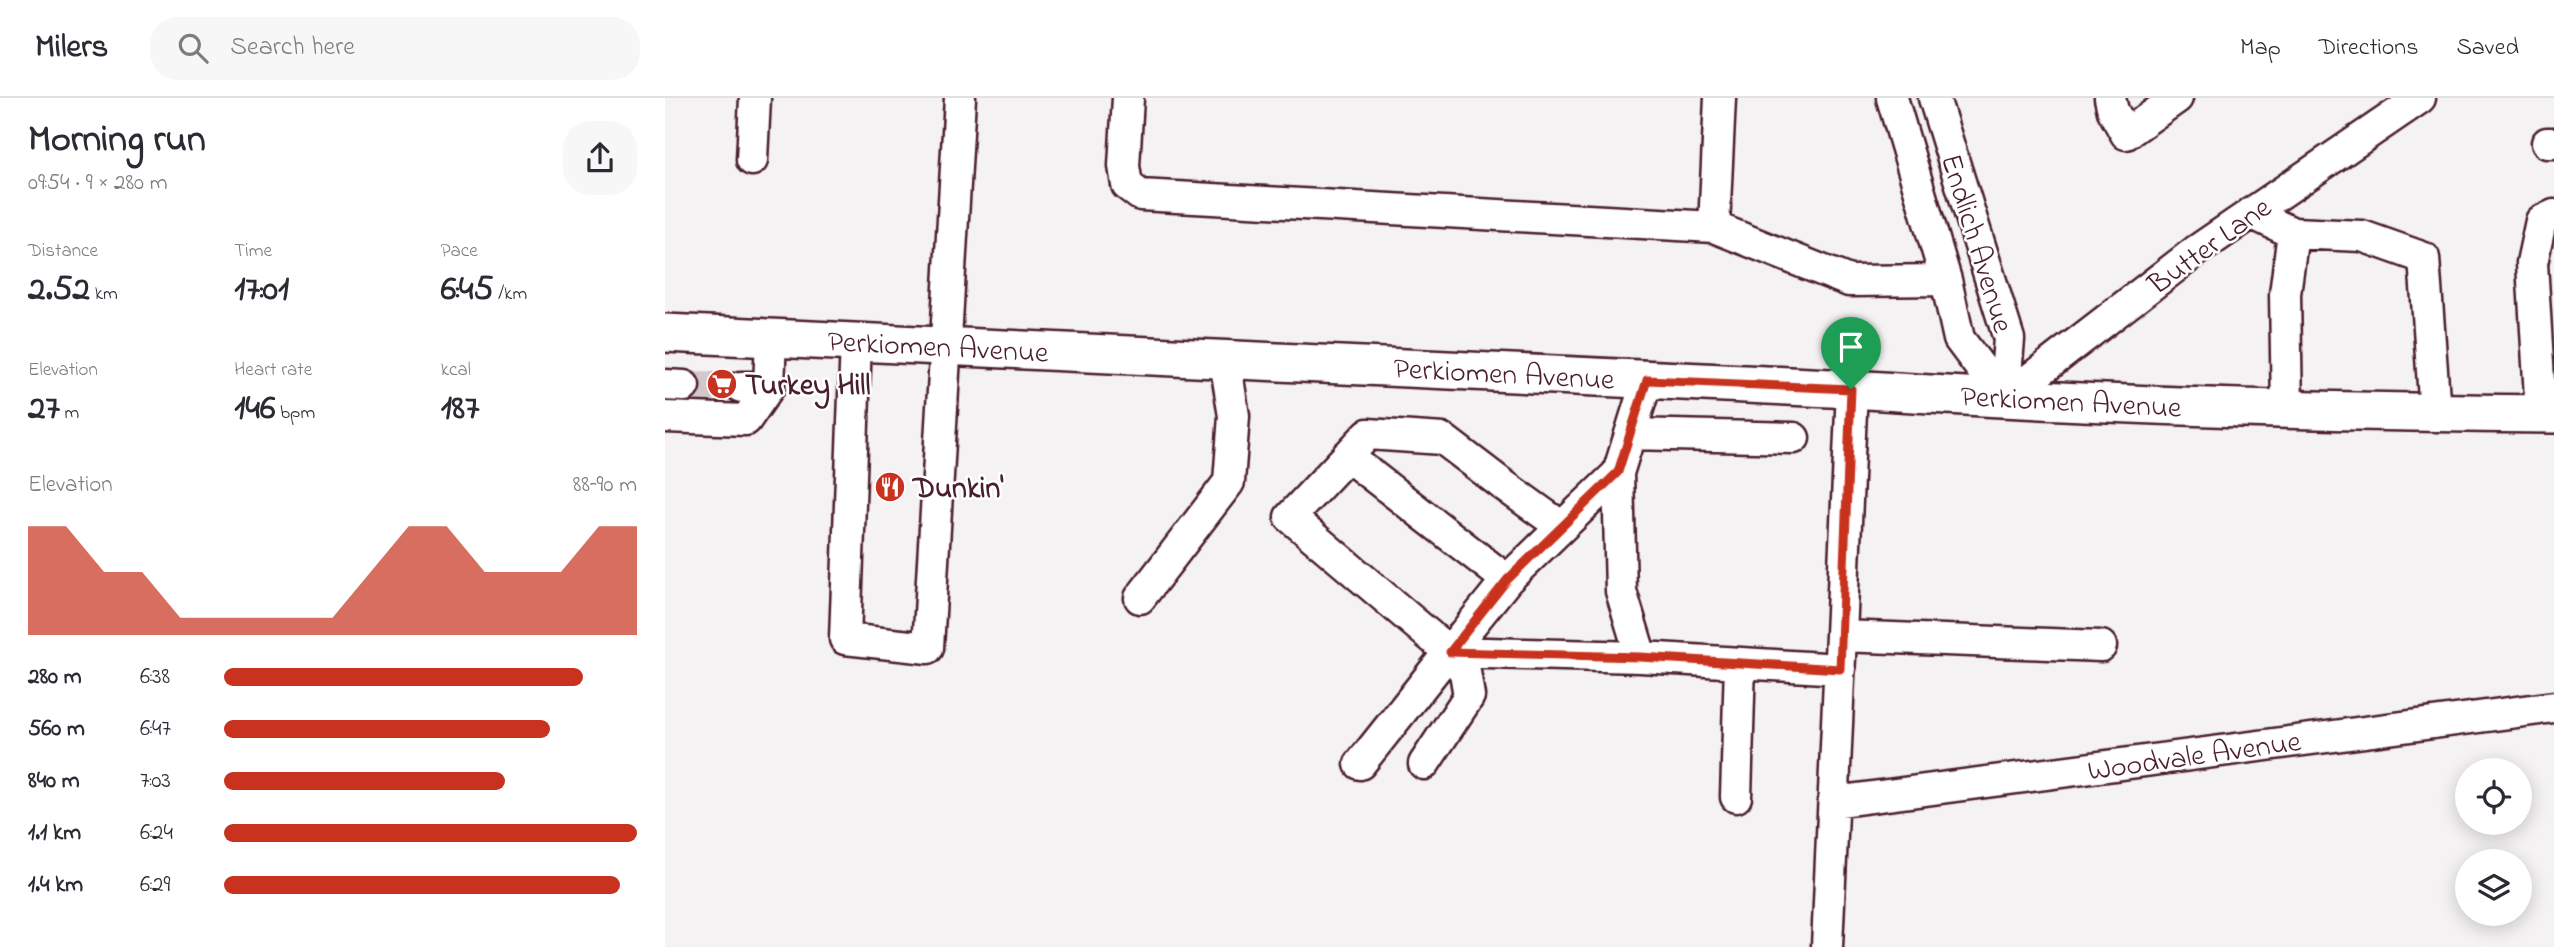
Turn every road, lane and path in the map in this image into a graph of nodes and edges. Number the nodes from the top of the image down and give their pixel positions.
1 (755, 98) edge
2 (960, 98) edge
3 (1128, 98) edge
4 (1720, 98) edge
5 (1892, 98) edge
6 (1934, 98) edge
7 (2110, 98) edge
8 (2177, 98) edge
9 (2420, 98) edge
10 (752, 160) dead end
11 (2251, 214) junction
12 (2554, 215) edge
13 (1714, 227) junction
14 (2293, 233) junction
15 (1946, 281) junction
16 (665, 333) edge
17 (771, 338) junction
18 (856, 341) junction
19 (946, 346) junction
20 (1225, 360) junction
21 (1647, 380) junction
22 (1851, 389) junction
23 (2004, 399) junction
24 (2287, 410) junction
25 (2435, 413) junction
26 (2548, 414) edge
27 (665, 417) edge
28 (1630, 434) junction
29 (1794, 438) dead end
30 (1347, 456) junction
31 (1618, 472) junction
32 (1562, 527) junction
33 (1507, 580) junction
34 (1140, 598) dead end
35 (1841, 636) junction
36 (2101, 646) dead end
37 (1450, 652) junction
38 (1640, 657) junction
39 (1740, 663) junction
40 (1840, 669) junction
41 (2554, 707) edge
42 (1360, 764) dead end
43 (1424, 764) dead end
44 (1736, 797) dead end
45 (1835, 802) junction
46 (1827, 947) edge

1 - 10 street
2 - 19 street
3 - 13 street
4 - 13 street
5 - 15 street, Endlich Avenue
6 - 23 street, Endlich Avenue
7 - 8 street
9 - 11 street, Butter Lane
11 - 14 street
11 - 23 street, Butter Lane
12 - 26 street
13 - 15 street
14 - 24 street
14 - 25 street
15 - 23 street, Endlich Avenue
16 - 17 main road, Perkiomen Avenue
17 - 18 main road, Perkiomen Avenue
17 - 27 street
18 - 19 main road, Perkiomen Avenue
18 - 19 street
19 - 20 main road, Perkiomen Avenue
20 - 21 main road, Perkiomen Avenue
20 - 34 street
21 - 22 main road, Perkiomen Avenue
21 - 28 street
22 - 23 main road, Perkiomen Avenue
22 - 35 street
23 - 24 main road, Perkiomen Avenue
24 - 25 main road, Perkiomen Avenue
25 - 26 main road, Perkiomen Avenue
28 - 29 street
28 - 31 street
30 - 32 street
30 - 33 street
30 - 37 street
31 - 32 street
31 - 38 street
32 - 33 street
33 - 37 street
35 - 36 street
35 - 40 street
37 - 38 street
37 - 42 street
37 - 43 street
38 - 39 street
39 - 40 street
39 - 44 street
40 - 45 street
41 - 45 street, Woodvale Avenue
45 - 46 street

